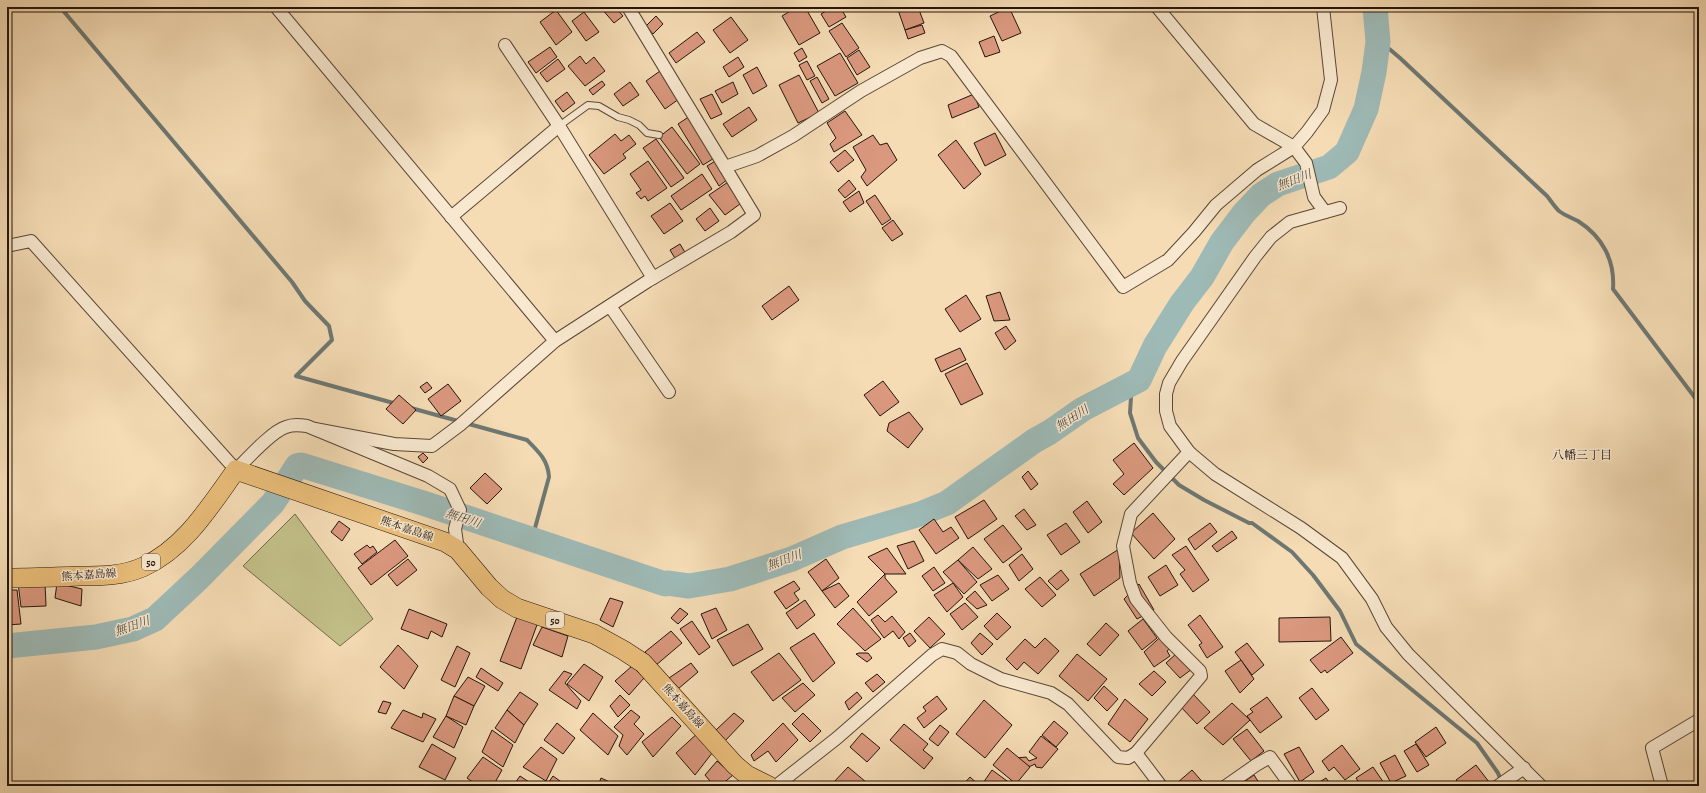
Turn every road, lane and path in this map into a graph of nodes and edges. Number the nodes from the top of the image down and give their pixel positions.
1 (276, 7) edge
2 (628, 7) edge
3 (1157, 7) edge
4 (1323, 7) edge
5 (505, 45) dead end
6 (559, 126) junction
7 (659, 135) dead end
8 (1294, 148) junction
9 (725, 167) junction
10 (1322, 208) junction
11 (1340, 208) dead end
12 (451, 217) junction
13 (7, 246) edge
14 (653, 278) junction
15 (610, 306) junction
16 (555, 341) junction
17 (669, 392) dead end
18 (315, 429) junction
19 (1189, 452) junction
20 (236, 470) junction
21 (458, 550) junction
22 (7, 578) edge
23 (1699, 720) edge
24 (1136, 753) junction
25 (1520, 770) junction
26 (769, 786) edge
27 (776, 786) edge
28 (1161, 786) edge
29 (1226, 786) edge
30 (1291, 786) edge
31 (1498, 786) edge
32 (1541, 786) edge
33 (1662, 786) edge

1 - 12 street
2 - 9 street
3 - 8 street
4 - 8 street
5 - 6 street
6 - 7 lane
6 - 12 street
6 - 14 street
8 - 9 street
8 - 10 street
9 - 14 street
10 - 11 street
10 - 19 street
12 - 16 street
13 - 20 street
14 - 15 street
15 - 16 street
15 - 17 street
16 - 18 street
18 - 20 street
18 - 21 street
19 - 24 street
19 - 25 street
20 - 21 main road, 熊本嘉島線 / 50
20 - 22 main road, 熊本嘉島線 / 50
21 - 26 main road, 熊本嘉島線 / 50
23 - 33 street
24 - 27 street
24 - 28 street
25 - 31 street
25 - 32 street
29 - 30 street

